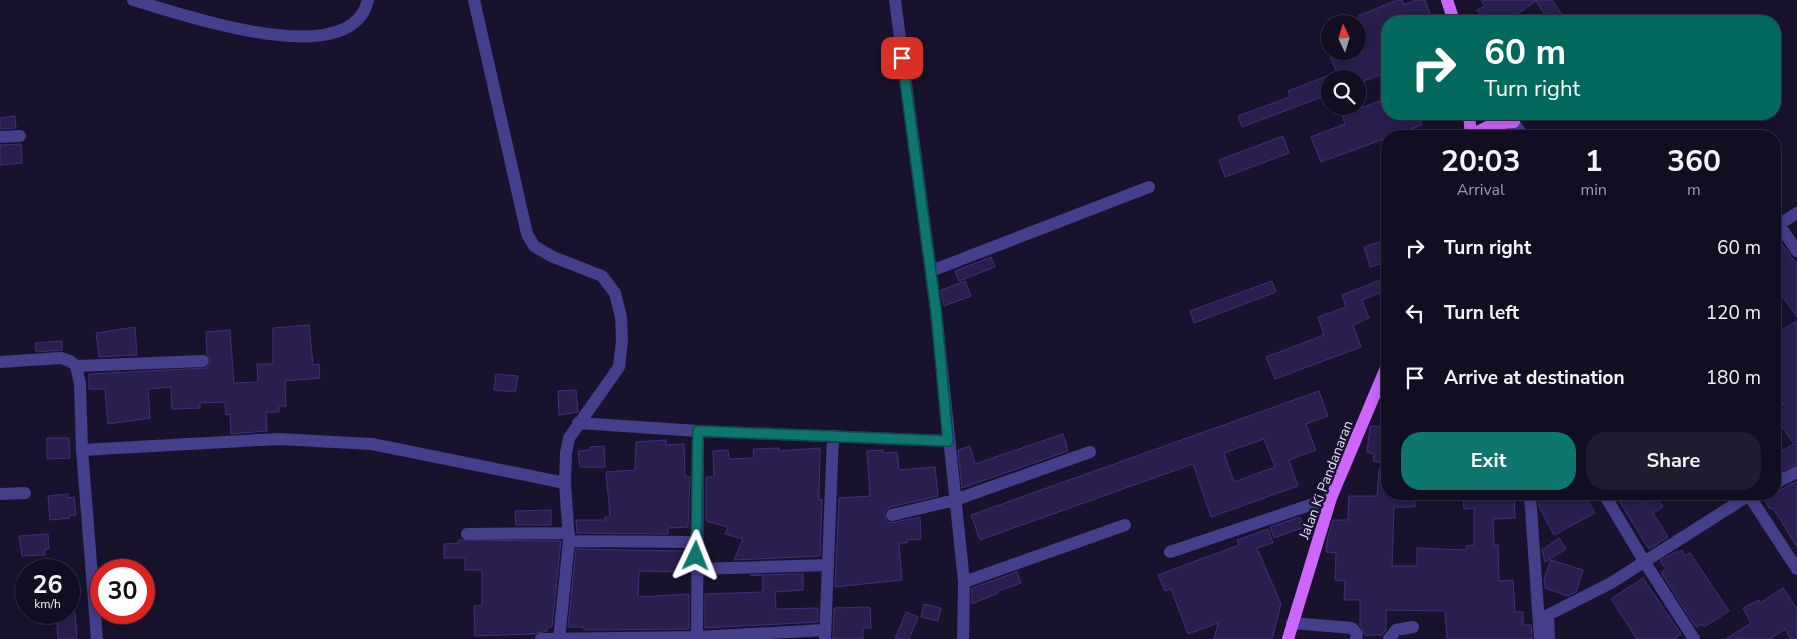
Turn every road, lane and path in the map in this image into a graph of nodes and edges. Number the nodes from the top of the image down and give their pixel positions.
1 (133, 0) edge
2 (368, 0) edge
3 (474, 0) edge
4 (895, 0) edge
5 (1446, 0) edge
6 (1452, 15) edge
7 (1505, 120) edge
8 (1481, 130) edge
9 (20, 136) dead end
10 (0, 137) edge
11 (1149, 187) dead end
12 (1797, 213) edge
13 (1781, 223) edge
14 (1781, 231) edge
15 (1797, 251) edge
16 (931, 271) junction
17 (0, 362) edge
18 (203, 362) dead end
19 (76, 366) junction
20 (1381, 390) edge
21 (578, 423) junction
22 (698, 431) junction
23 (833, 436) junction
24 (948, 441) junction
25 (82, 450) junction
26 (1090, 452) dead end
27 (1797, 472) edge
28 (1781, 480) edge
29 (565, 484) junction
30 (25, 493) dead end
31 (0, 494) edge
32 (1332, 498) junction
33 (955, 500) junction
34 (1530, 500) edge
35 (1608, 500) edge
36 (1740, 500) edge
37 (1753, 500) edge
38 (892, 515) dead end
39 (1125, 525) dead end
40 (467, 534) dead end
41 (569, 537) junction
42 (697, 542) junction
43 (1170, 552) dead end
44 (1644, 561) junction
45 (828, 565) junction
46 (1797, 569) edge
47 (696, 570) junction
48 (964, 582) junction
49 (1292, 623) junction
50 (1413, 627) dead end
51 (825, 634) edge
52 (559, 638) edge
53 (697, 638) edge
54 (97, 639) edge
55 (542, 639) edge
56 (963, 639) edge
57 (1288, 639) edge
58 (1356, 639) edge
59 (1389, 639) edge
60 (1540, 639) edge
61 (1549, 639) edge
62 (1694, 639) edge

1 - 2 street
3 - 21 street
4 - 16 street
5 - 6 main road
7 - 8 main road
9 - 10 street
11 - 16 street
12 - 13 street
14 - 15 street
16 - 24 street
17 - 19 street
18 - 19 street
19 - 25 street
20 - 32 main road, Jalan Ki Pandanaran
21 - 22 street
21 - 29 street
22 - 23 street
22 - 42 street
23 - 24 street
23 - 45 street
24 - 33 street
25 - 29 street
25 - 54 street
26 - 33 street
27 - 28 street
29 - 41 street
30 - 31 street
32 - 43 street
32 - 49 main road, Jalan Ki Pandanaran
33 - 38 street
33 - 48 street
34 - 60 street
35 - 44 street
36 - 44 street
37 - 46 street
39 - 48 street
40 - 41 street
41 - 42 street
41 - 52 street
42 - 47 street
44 - 61 street
44 - 62 street
45 - 47 street
45 - 51 street
47 - 53 street
48 - 56 street
49 - 57 main road, Jalan Ki Pandanaran
49 - 58 street
50 - 59 street
51 - 53 street
52 - 53 street
52 - 55 street

